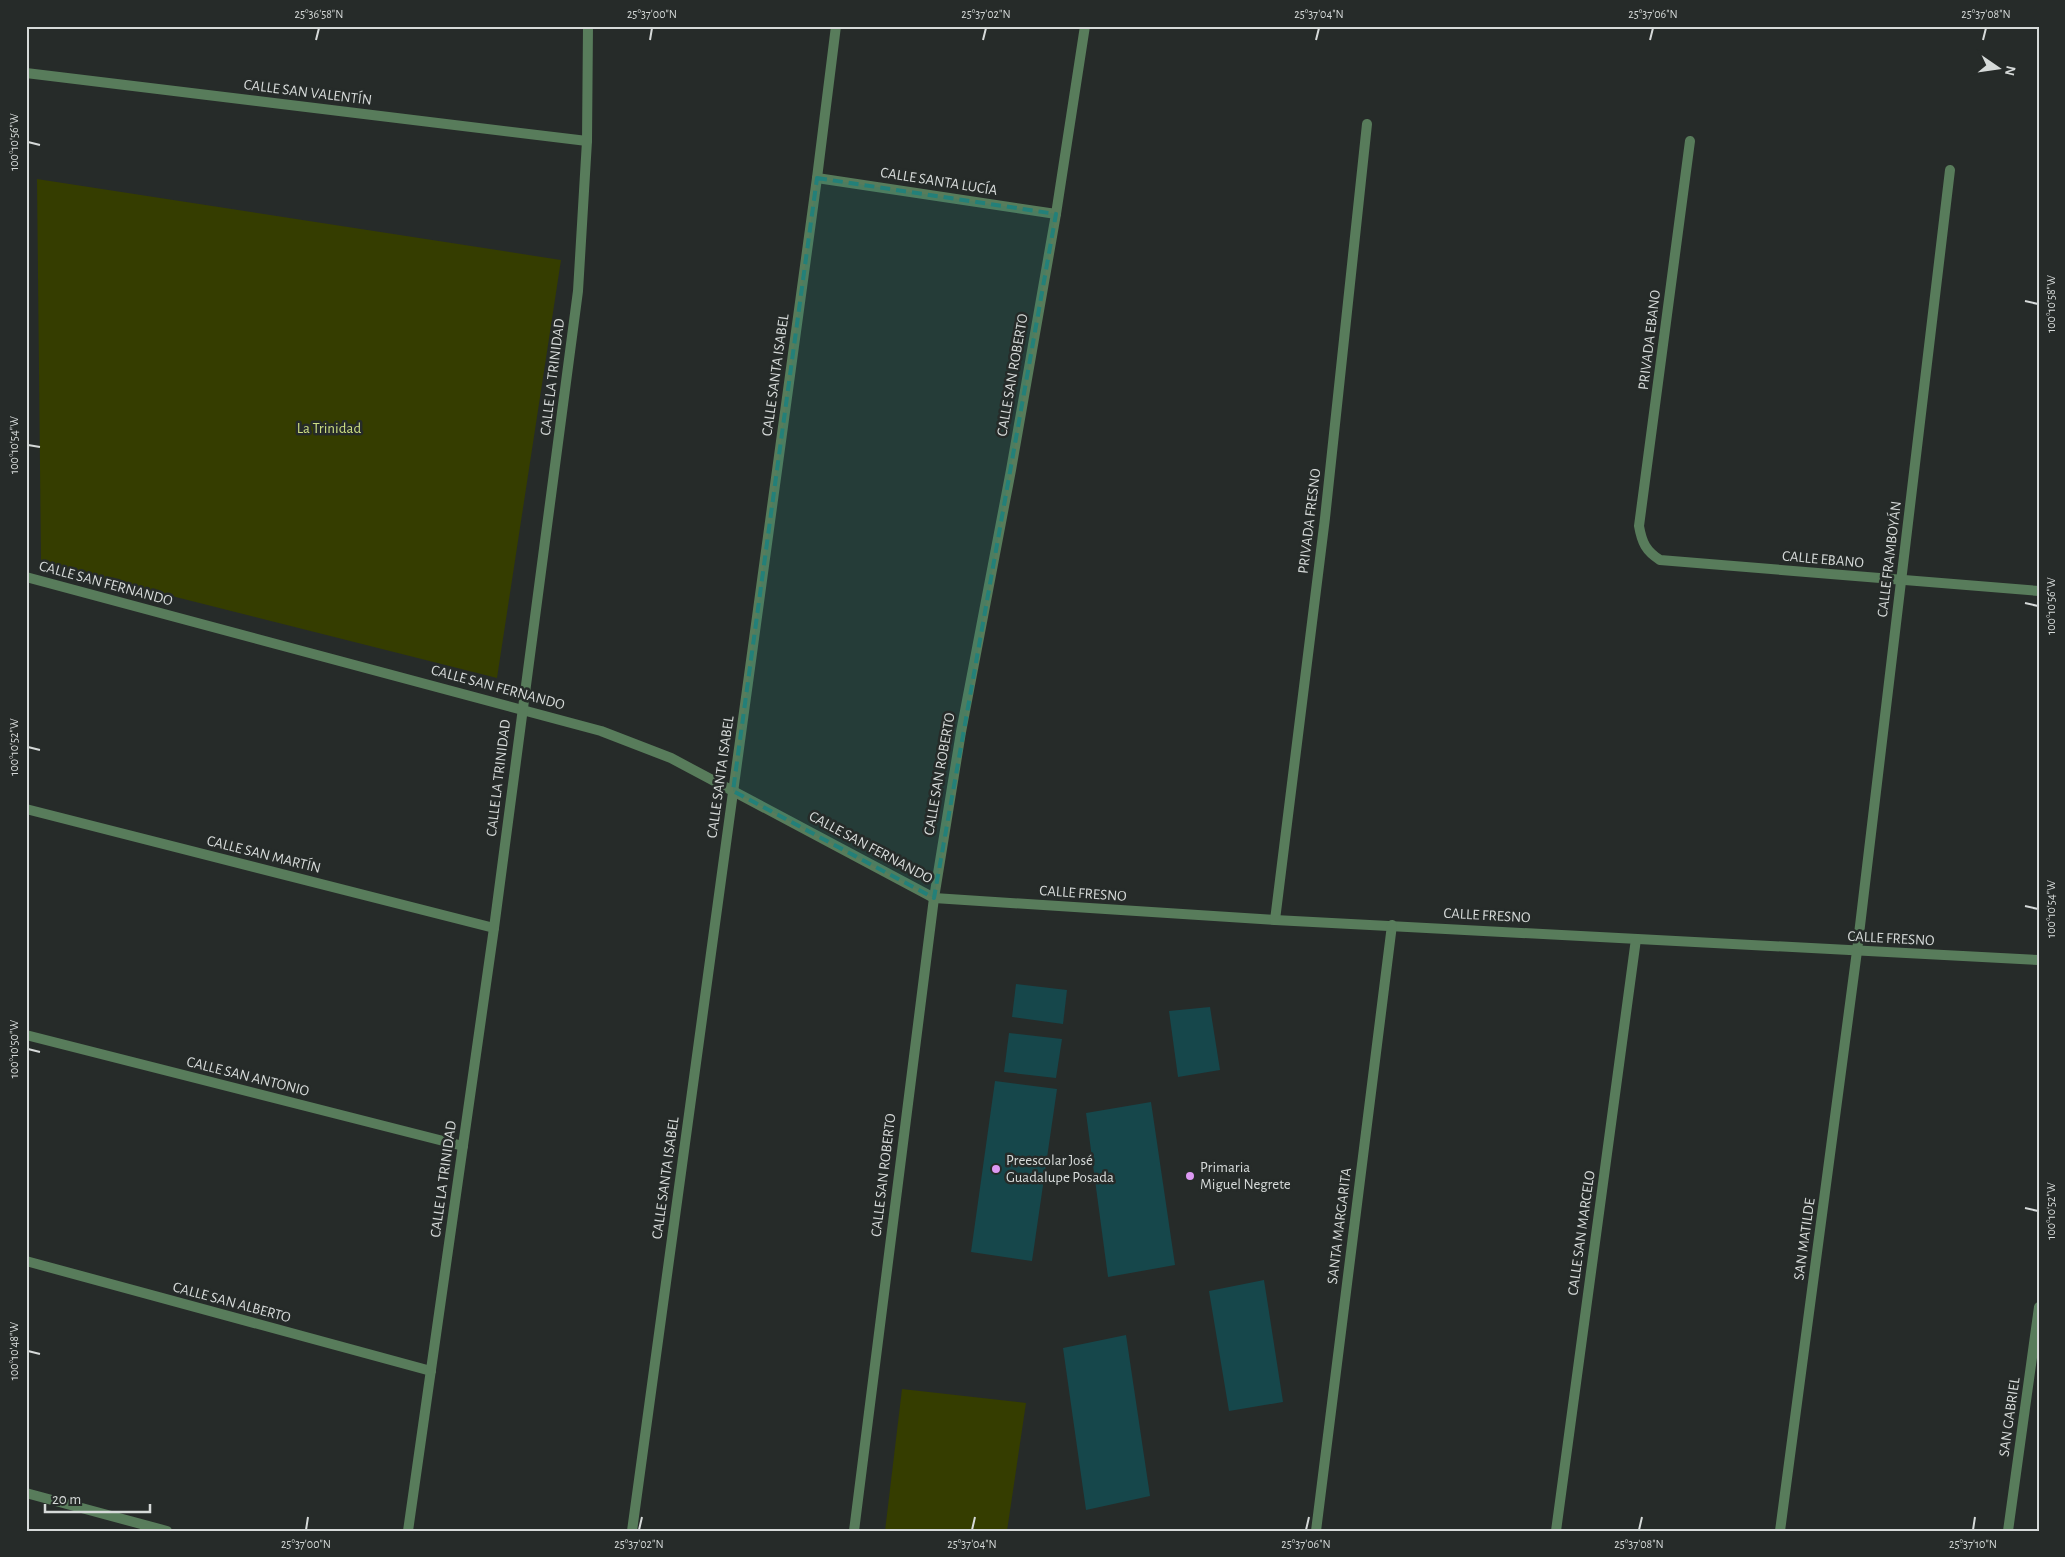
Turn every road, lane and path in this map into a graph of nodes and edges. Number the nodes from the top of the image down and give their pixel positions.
1 (588, 26) edge
2 (836, 26) edge
3 (1085, 26) edge
4 (26, 74) edge
5 (1367, 124) dead end
6 (587, 141) junction
7 (1690, 142) dead end
8 (1950, 170) dead end
9 (817, 178) junction
10 (1056, 214) junction
11 (1642, 542) joint
12 (26, 577) edge
13 (1901, 582) junction
14 (2039, 591) edge
15 (522, 709) junction
16 (733, 791) junction
17 (26, 809) edge
18 (934, 898) junction
19 (1275, 920) junction
20 (1392, 925) junction
21 (494, 928) junction
22 (1636, 939) junction
23 (1857, 951) junction
24 (2039, 960) edge
25 (26, 1035) edge
26 (463, 1146) junction
27 (26, 1261) edge
28 (2039, 1307) edge
29 (431, 1371) junction
30 (26, 1493) edge
31 (167, 1531) edge
32 (408, 1531) edge
33 (632, 1531) edge
34 (854, 1531) edge
35 (1316, 1531) edge
36 (1556, 1531) edge
37 (1780, 1531) edge
38 (2008, 1531) edge

1 - 6 street, CALLE LA TRINIDAD
2 - 9 street, CALLE SANTA ISABEL
3 - 10 street, CALLE SAN ROBERTO
4 - 6 street, CALLE SAN VALENTÍN
5 - 19 street, PRIVADA FRESNO
6 - 15 street, CALLE LA TRINIDAD
7 - 11 street, PRIVADA EBANO
8 - 13 street, CALLE FRAMBOYÁN
9 - 10 street, CALLE SANTA LUCÍA
9 - 16 street, CALLE SANTA ISABEL
10 - 18 street, CALLE SAN ROBERTO
11 - 13 street, CALLE EBANO
12 - 15 street, CALLE SAN FERNANDO
13 - 14 street, CALLE EBANO
13 - 23 street, CALLE FRAMBOYÁN
15 - 16 street, CALLE SAN FERNANDO
15 - 21 street, CALLE LA TRINIDAD
16 - 18 street, CALLE SAN FERNANDO
16 - 33 street, CALLE SANTA ISABEL
17 - 21 street, CALLE SAN MARTÍN
18 - 19 street, CALLE FRESNO
18 - 34 street, CALLE SAN ROBERTO
19 - 20 street, CALLE FRESNO
20 - 22 street, CALLE FRESNO
20 - 35 street, SANTA MARGARITA
21 - 26 street, CALLE LA TRINIDAD
22 - 23 street, CALLE FRESNO
22 - 36 street, CALLE SAN MARCELO
23 - 24 street, CALLE FRESNO
23 - 37 street, SAN MATILDE
25 - 26 street, CALLE SAN ANTONIO
26 - 29 street, CALLE LA TRINIDAD
27 - 29 street, CALLE SAN ALBERTO
28 - 38 street, SAN GABRIEL
29 - 32 street, CALLE LA TRINIDAD
30 - 31 street

